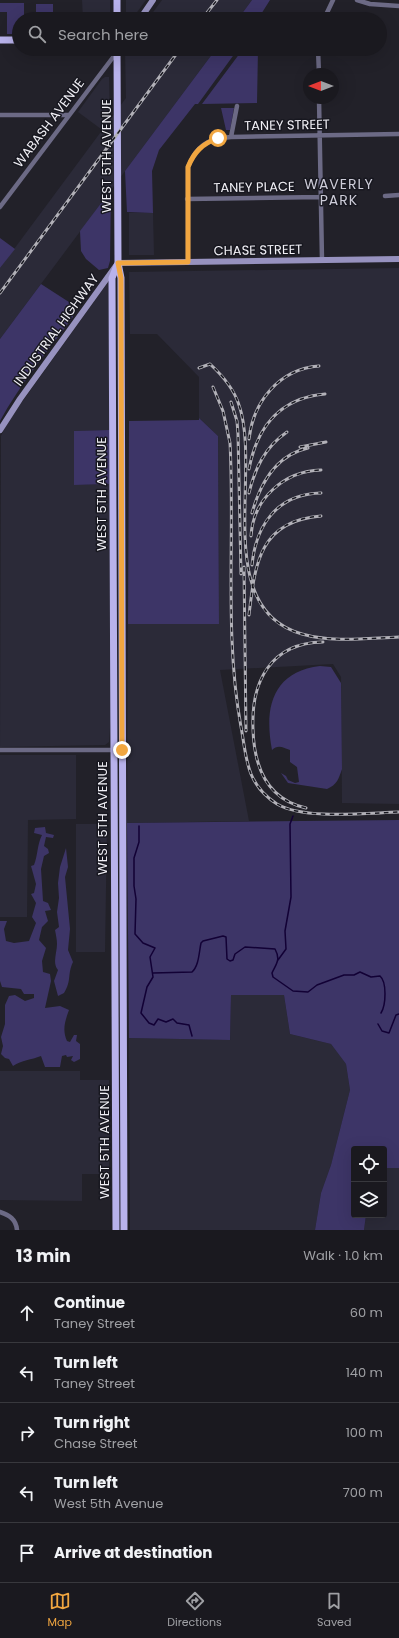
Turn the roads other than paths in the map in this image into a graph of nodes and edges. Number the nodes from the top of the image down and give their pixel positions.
1 (117, 0) edge
2 (154, 0) edge
3 (333, 0) edge
4 (357, 0) edge
5 (399, 6) edge
6 (117, 12) edge
7 (145, 12) edge
8 (327, 12) edge
9 (0, 40) edge
10 (12, 40) edge
11 (113, 56) edge
12 (117, 56) edge
13 (318, 56) edge
14 (318, 68) edge
15 (319, 104) edge
16 (237, 106) dead end
17 (0, 115) edge
18 (69, 115) junction
19 (399, 134) edge
20 (319, 136) junction
21 (231, 137) junction
22 (399, 195) edge
23 (385, 196) dead end
24 (320, 197) junction
25 (187, 199) junction
26 (0, 207) edge
27 (399, 259) edge
28 (322, 260) junction
29 (188, 262) junction
30 (118, 263) junction
31 (113, 368) junction
32 (121, 368) junction
33 (0, 430) edge
34 (113, 488) junction
35 (122, 488) junction
36 (122, 669) junction
37 (114, 670) junction
38 (0, 750) edge
39 (114, 750) junction
40 (122, 750) junction
41 (115, 986) junction
42 (123, 986) junction
43 (124, 1159) junction
44 (116, 1160) junction
45 (0, 1212) edge
46 (17, 1230) edge
47 (116, 1230) edge
48 (124, 1230) edge

1 - 6 main road
2 - 7 street
3 - 8 street
4 - 5 street
9 - 10 main road
11 - 18 street, WABASH AVENUE
12 - 30 main road, WEST 5TH AVENUE
13 - 14 street
15 - 20 street
16 - 21 street
17 - 18 street
18 - 26 street, WABASH AVENUE
19 - 20 street, TANEY STREET
20 - 21 street, TANEY STREET
20 - 24 street
21 - 25 street, TANEY STREET
22 - 23 street
24 - 25 street, TANEY PLACE
24 - 28 street
25 - 29 street, TANEY STREET
27 - 28 street, CHASE STREET
28 - 29 street, CHASE STREET
29 - 30 street, CHASE STREET
30 - 31 main road, WEST 5TH AVENUE
30 - 32 main road, WEST 5TH AVENUE
30 - 33 street, INDUSTRIAL HIGHWAY
31 - 32 main road
31 - 34 main road, WEST 5TH AVENUE
32 - 35 main road, WEST 5TH AVENUE
34 - 35 main road
34 - 37 main road, WEST 5TH AVENUE
35 - 36 main road, WEST 5TH AVENUE
36 - 37 main road
36 - 40 main road, WEST 5TH AVENUE
37 - 39 main road, WEST 5TH AVENUE
38 - 39 street
39 - 40 street
39 - 41 main road, WEST 5TH AVENUE
40 - 42 main road, WEST 5TH AVENUE
41 - 42 main road
41 - 44 main road, WEST 5TH AVENUE
42 - 43 main road, WEST 5TH AVENUE
43 - 44 main road
43 - 48 main road, WEST 5TH AVENUE
44 - 47 main road, WEST 5TH AVENUE
45 - 46 street

